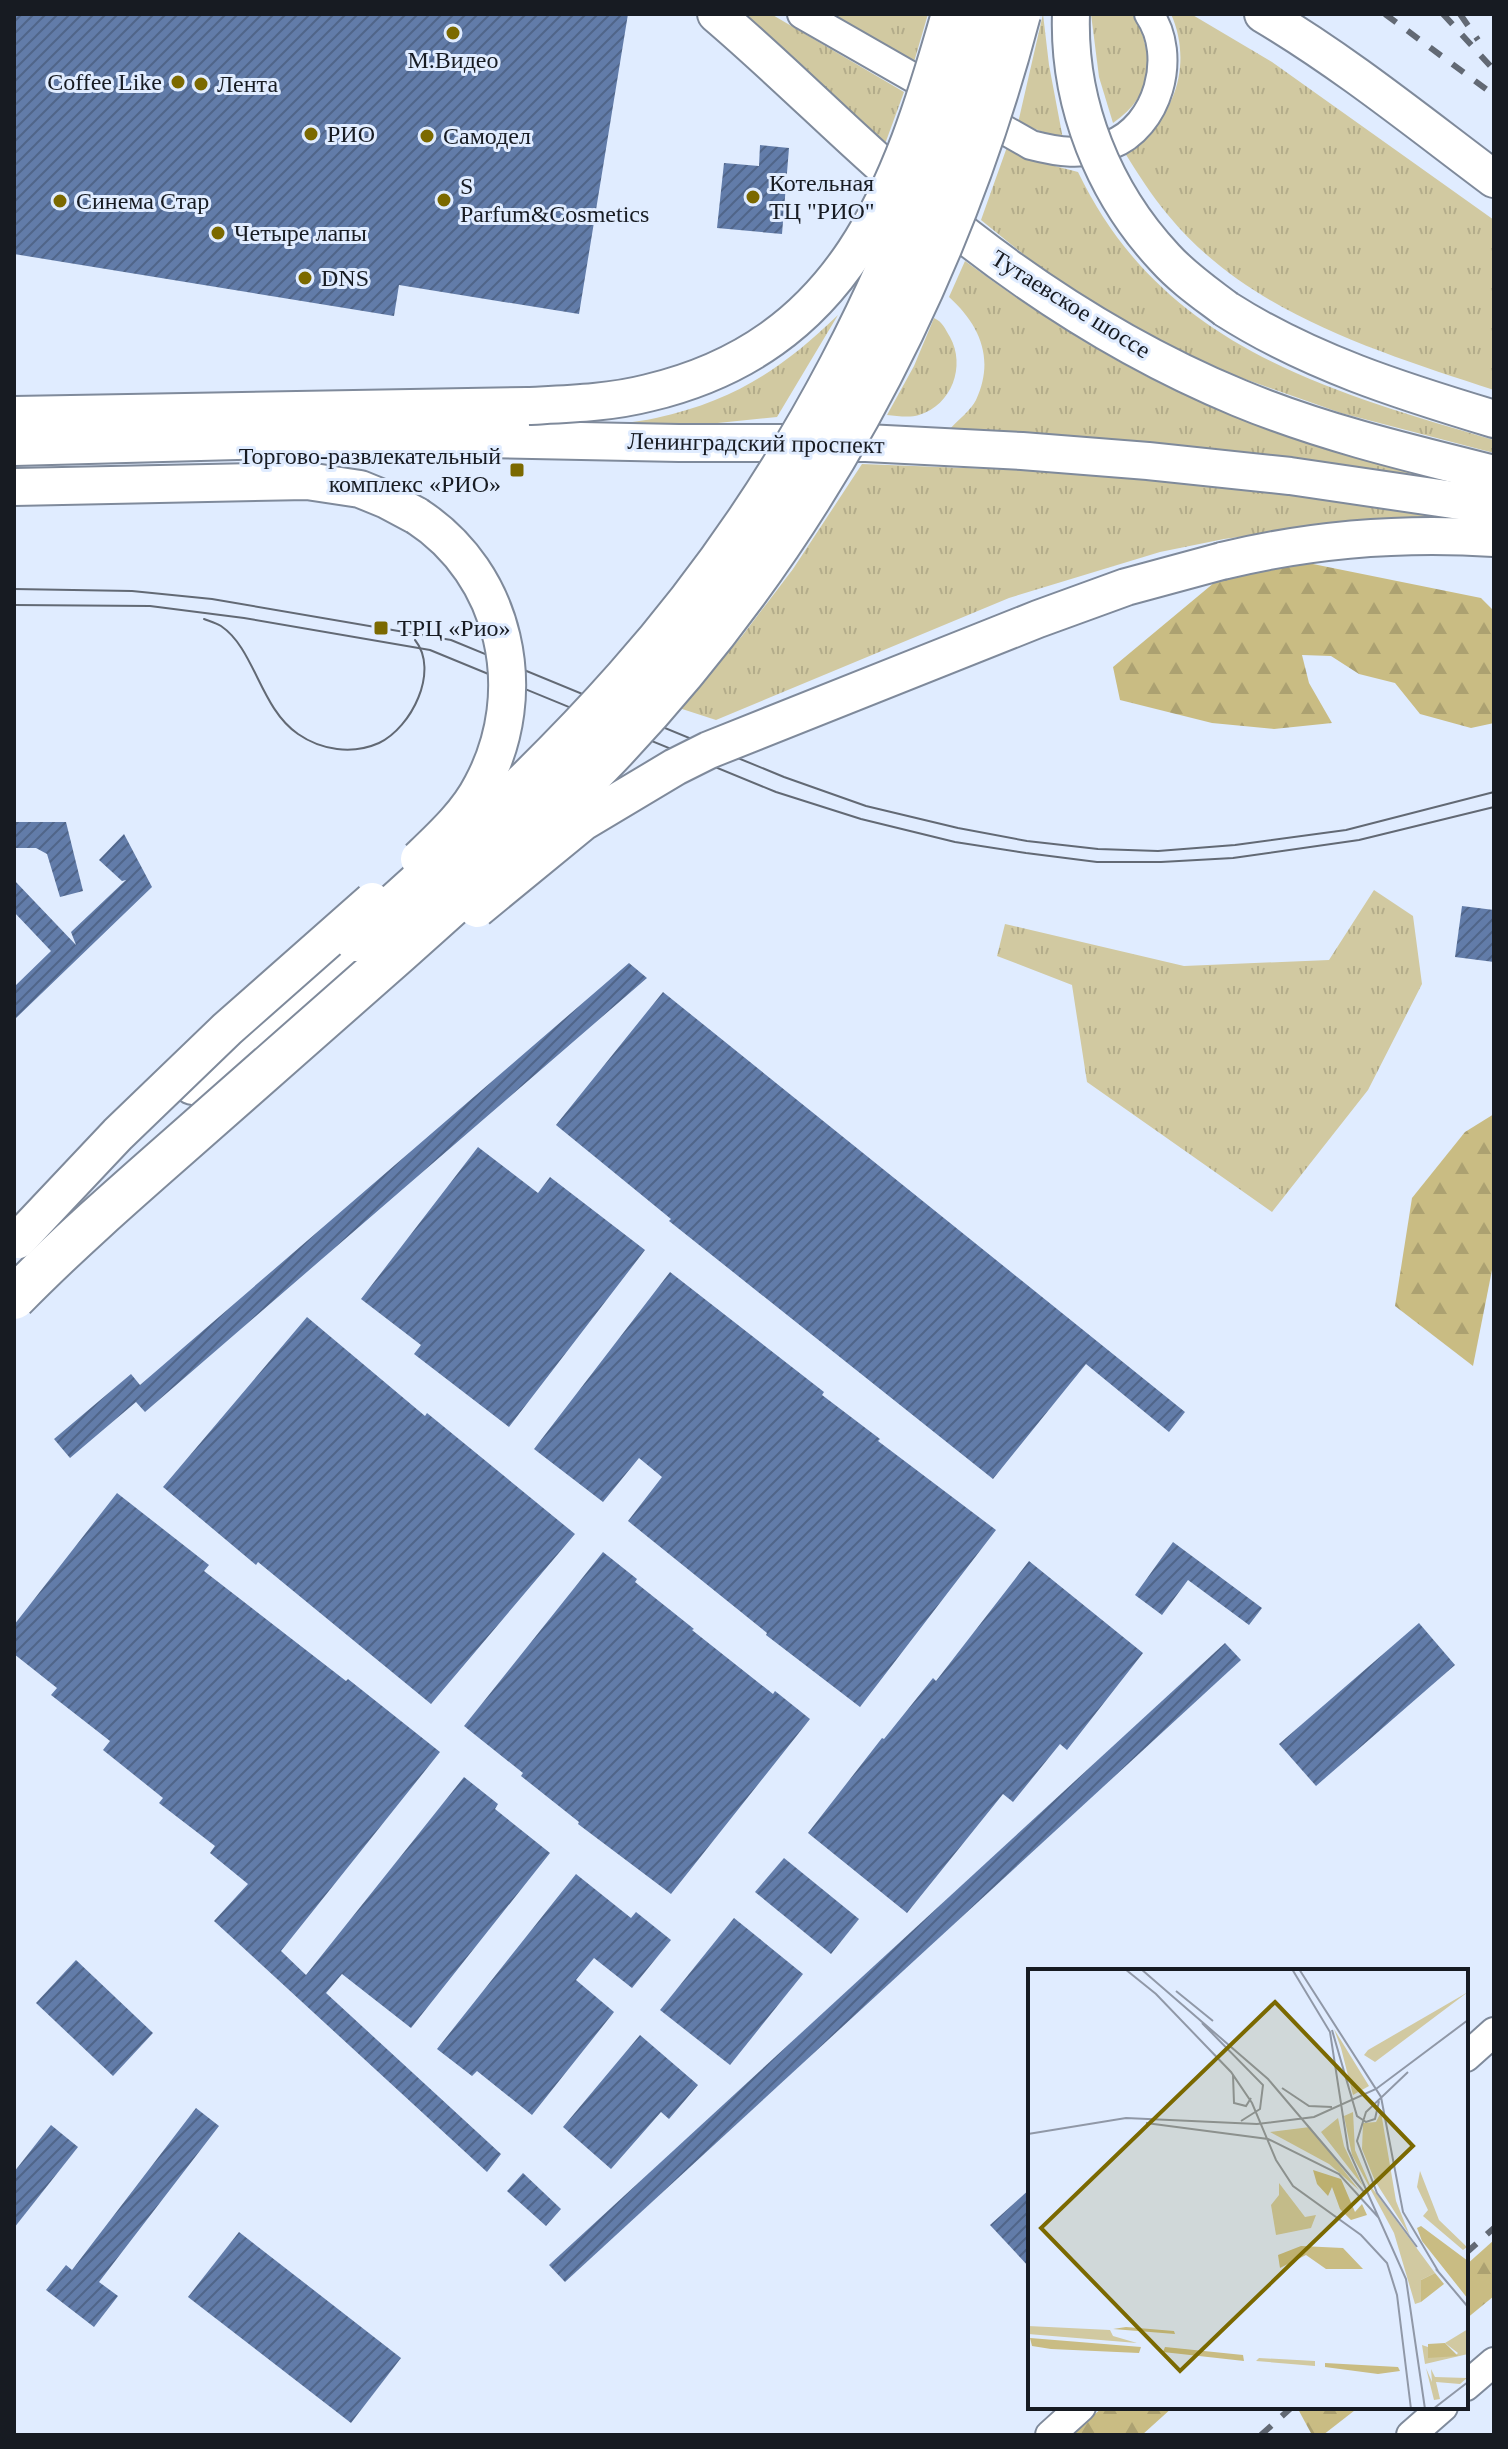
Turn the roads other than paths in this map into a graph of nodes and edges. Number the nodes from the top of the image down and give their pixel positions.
1 (716, 14) edge
2 (802, 14) edge
3 (950, 14) edge
4 (977, 14) edge
5 (1019, 14) edge
6 (1071, 14) edge
7 (1149, 14) edge
8 (1263, 14) edge
9 (1494, 179) edge
10 (14, 415) edge
11 (1494, 419) edge
12 (14, 447) edge
13 (1494, 474) edge
14 (14, 487) edge
15 (1494, 506) edge
16 (1494, 538) edge
17 (16, 1242) edge
18 (14, 1298) edge
19 (14, 1305) edge
20 (1494, 2032) edge
21 (1468, 2055) edge
22 (1494, 2362) edge
23 (1468, 2384) edge
24 (1079, 2409) edge
25 (1441, 2409) edge
26 (1050, 2435) edge
27 (1411, 2435) edge

1 - 13 main road, Тутаевское шоссе
2 - 7 street
3 - 10 main road, bridge
4 - 17 highway, bridge
5 - 18 highway, bridge
6 - 11 main road, bridge
8 - 9 main road
12 - 15 main road, Ленинградский проспект
14 - 17 main road, bridge
16 - 19 main road, bridge
20 - 21 street
22 - 23 street
24 - 26 street
25 - 27 street

